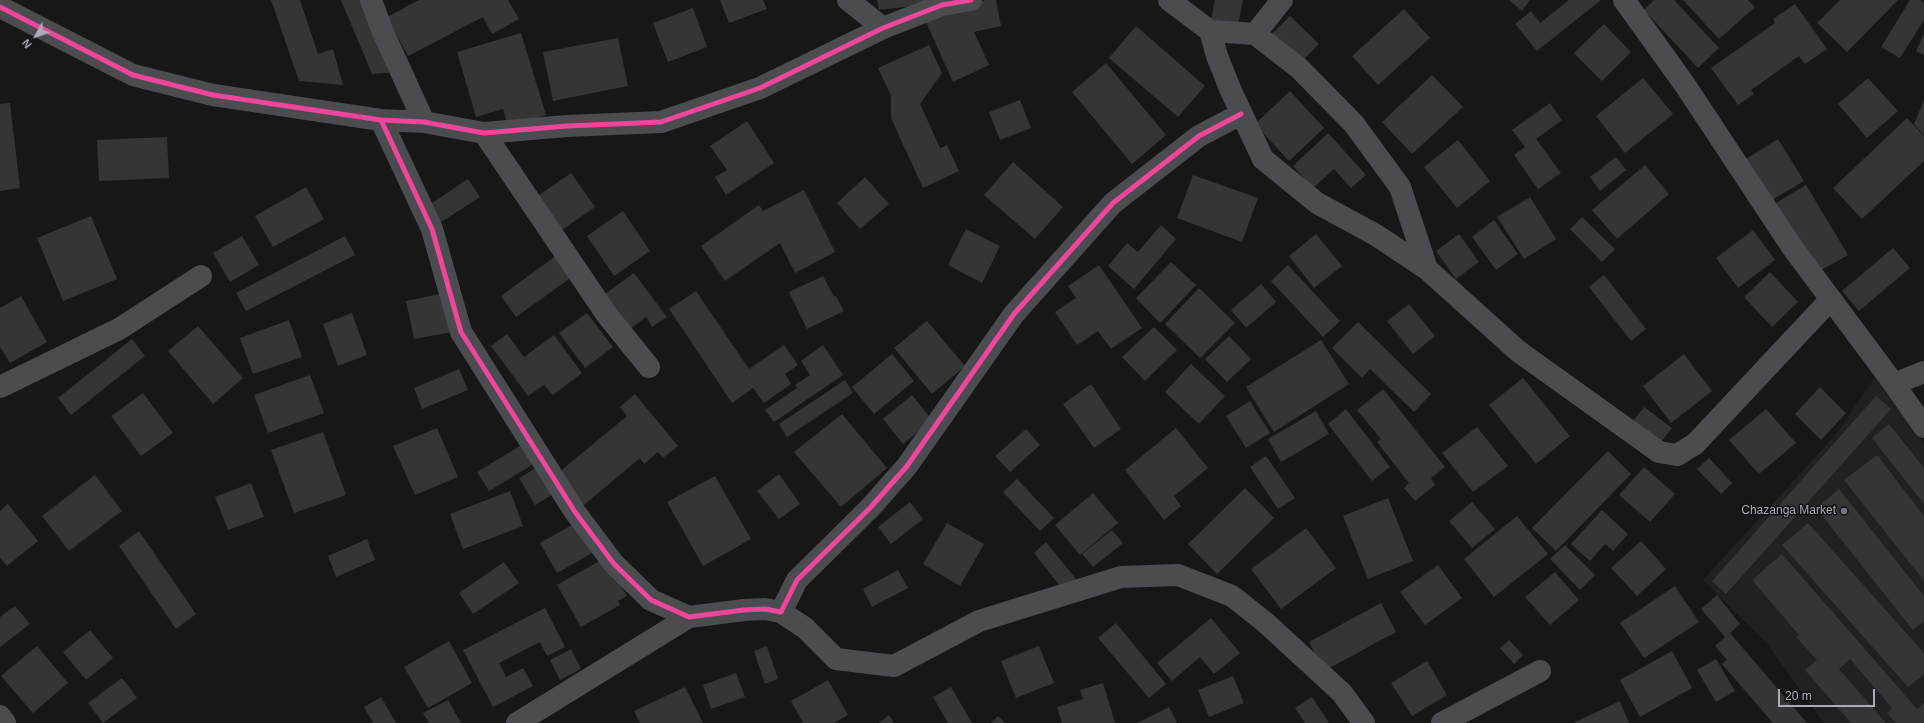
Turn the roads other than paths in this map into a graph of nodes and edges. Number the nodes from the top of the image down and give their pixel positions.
1 (372, 0) edge
2 (848, 0) edge
3 (970, 0) edge
4 (1169, 0) edge
5 (1282, 0) edge
6 (1624, 0) edge
7 (0, 7) edge
8 (883, 28) junction
9 (1210, 31) junction
10 (1255, 34) junction
11 (1241, 114) junction
12 (381, 120) junction
13 (424, 122) junction
14 (484, 133) junction
15 (1427, 268) junction
16 (201, 276) dead end
17 (1831, 299) junction
18 (649, 367) dead end
19 (1924, 372) edge
20 (1894, 384) junction
21 (0, 387) edge
22 (1924, 427) edge
23 (781, 612) junction
24 (689, 616) junction
25 (1540, 671) dead end
26 (0, 716) edge
27 (5, 723) edge
28 (517, 723) edge
29 (1364, 723) edge
30 (1442, 723) edge

1 - 13 street
2 - 8 street
3 - 8 street
4 - 9 street
5 - 10 street
6 - 17 street
7 - 12 street
8 - 14 street
9 - 10 street
9 - 11 street
10 - 15 street
11 - 15 street
11 - 23 street
12 - 13 street
12 - 24 street
13 - 14 street
14 - 18 street
15 - 17 street
16 - 21 street
17 - 20 street
19 - 20 street
20 - 22 street
23 - 24 street
23 - 29 street
24 - 28 street
25 - 30 street
26 - 27 street

